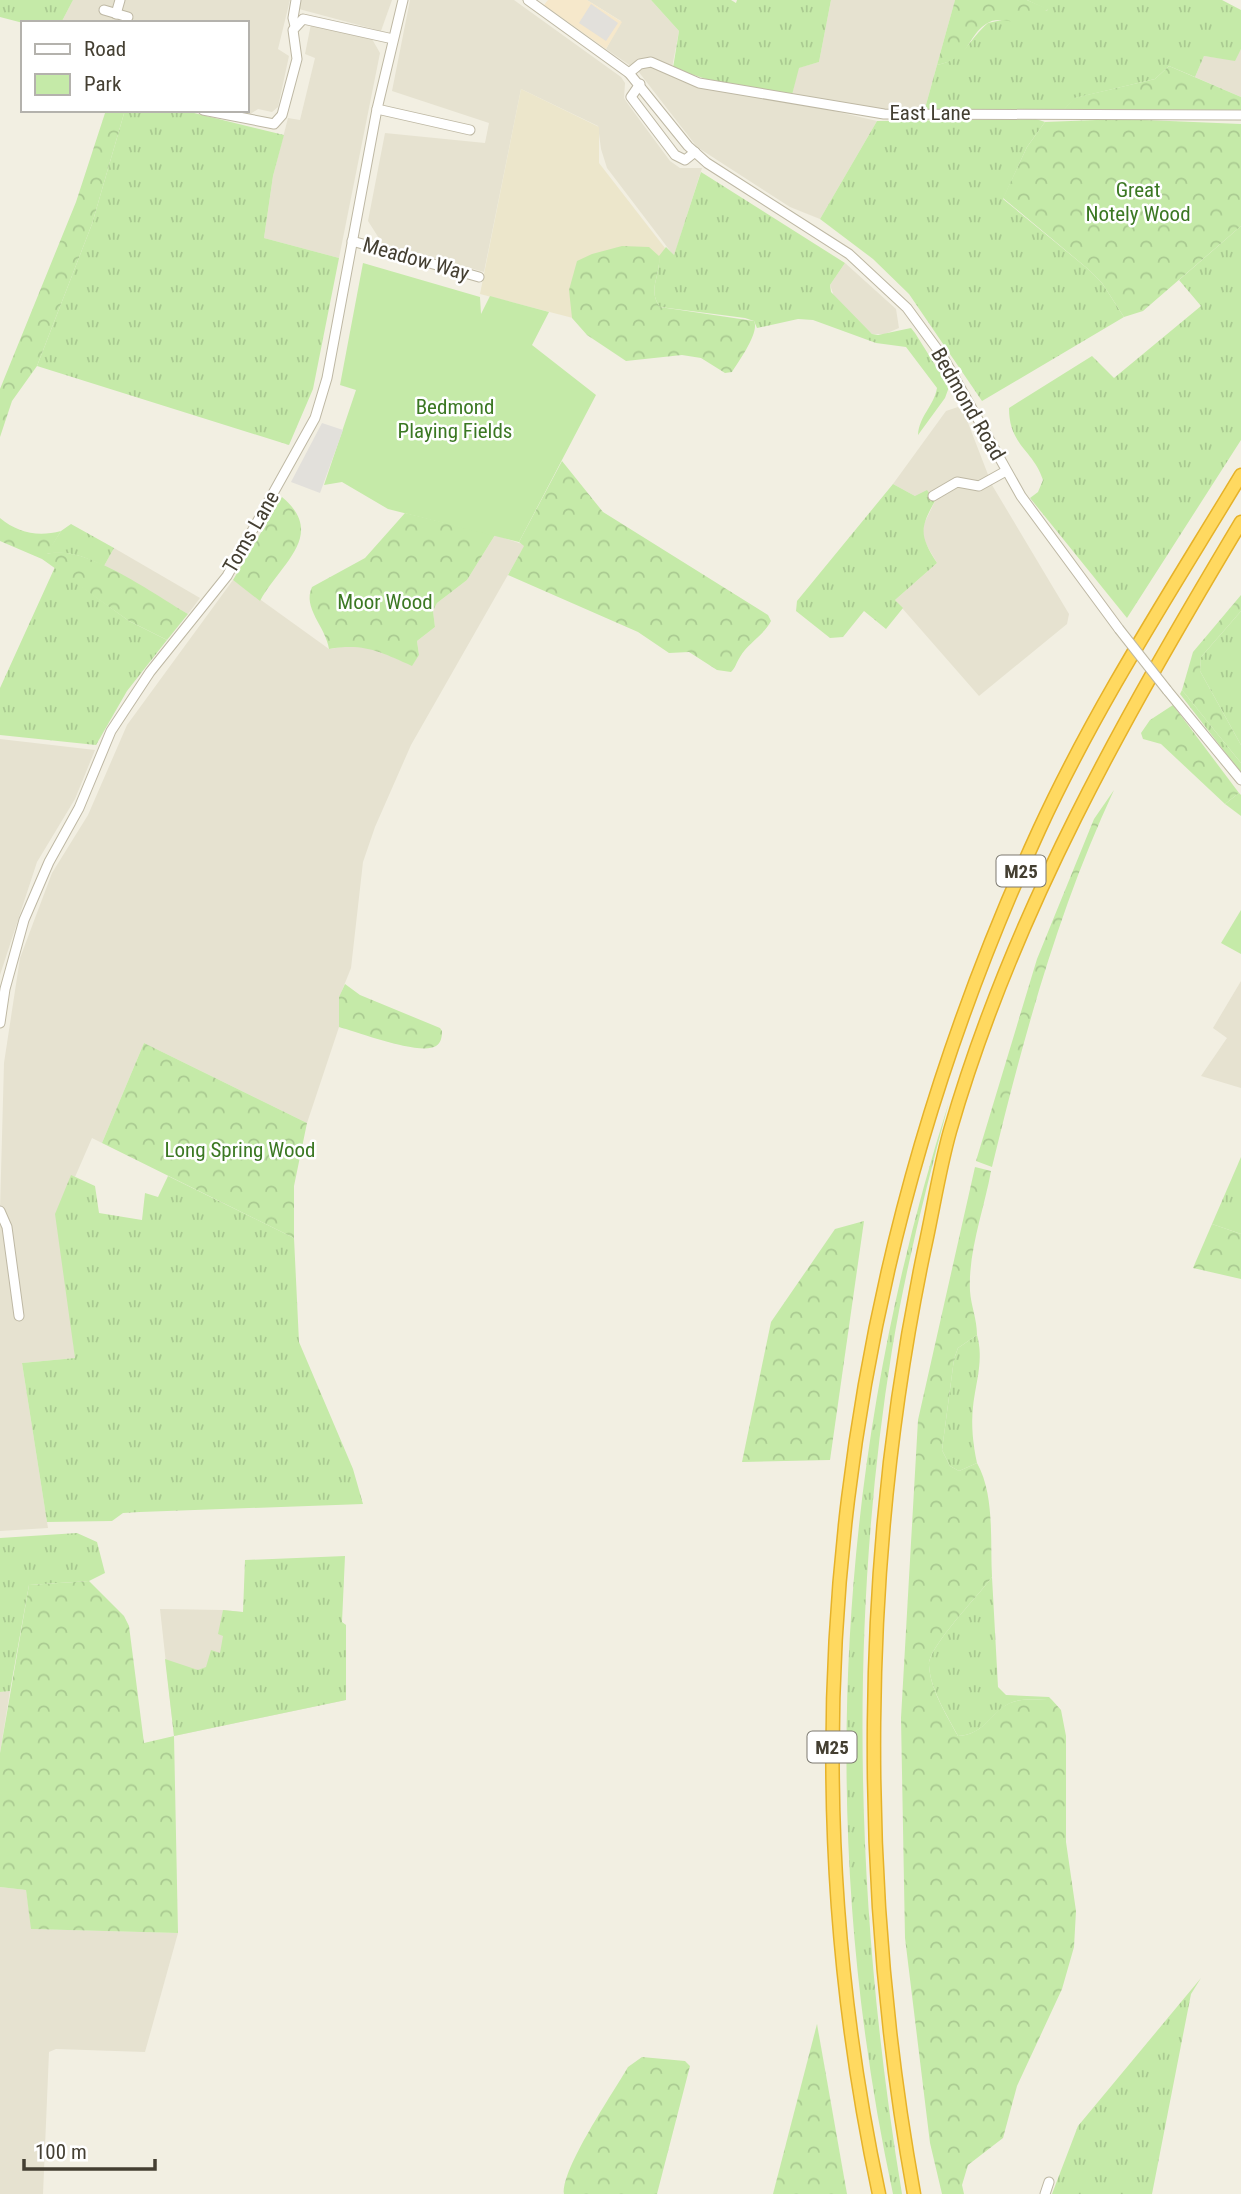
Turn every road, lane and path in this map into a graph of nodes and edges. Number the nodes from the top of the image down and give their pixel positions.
1 (120, 0) edge
2 (296, 0) edge
3 (403, 0) edge
4 (528, 0) edge
5 (544, 4) edge
6 (104, 10) dead end
7 (116, 14) junction
8 (128, 17) dead end
9 (295, 26) junction
10 (393, 39) junction
11 (629, 73) junction
12 (640, 84) junction
13 (377, 109) junction
14 (210, 112) edge
15 (1241, 116) edge
16 (470, 130) dead end
17 (695, 152) junction
18 (352, 241) junction
19 (479, 277) dead end
20 (1006, 471) junction
21 (1241, 475) edge
22 (933, 496) dead end
23 (1241, 522) edge
24 (1241, 780) edge
25 (0, 1023) edge
26 (0, 1211) edge
27 (19, 1316) dead end
28 (1049, 2182) dead end
29 (879, 2194) edge
30 (914, 2194) edge
31 (1045, 2194) edge

1 - 7 street
2 - 9 street
3 - 10 street, Toms Lane
4 - 5 street, Bedmond Road
5 - 11 street, Bedmond Road
6 - 7 street
7 - 8 street
9 - 10 street
9 - 14 street
10 - 13 street, Toms Lane
11 - 12 street, Bedmond Road
11 - 15 street, East Lane
12 - 17 street, Bedmond Road
12 - 17 street
13 - 16 street
13 - 18 street, Toms Lane
17 - 20 street, Bedmond Road
18 - 19 street, Meadow Way
18 - 25 street, Toms Lane
20 - 22 street
20 - 24 street, Bedmond Road, bridge
21 - 29 highway, M25
23 - 30 highway, M25
26 - 27 street
28 - 31 street

